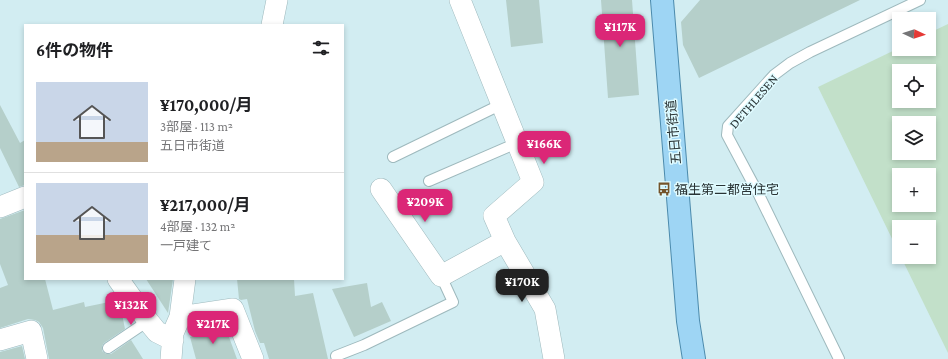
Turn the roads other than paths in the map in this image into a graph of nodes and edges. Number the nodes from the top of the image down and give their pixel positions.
1 (277, 0) edge
2 (460, 0) edge
3 (662, 0) edge
4 (920, 0) edge
5 (272, 24) edge
6 (502, 104) junction
7 (518, 143) junction
8 (393, 157) dead end
9 (429, 181) dead end
10 (381, 189) dead end
11 (24, 197) edge
12 (0, 207) edge
13 (505, 241) junction
14 (441, 276) junction
15 (119, 280) edge
16 (185, 280) edge
17 (180, 317) junction
18 (148, 321) junction
19 (0, 340) edge
20 (108, 348) dead end
21 (172, 350) edge
22 (37, 359) edge
23 (253, 359) edge
24 (337, 359) edge
25 (554, 359) edge
26 (694, 359) edge
27 (839, 359) edge

1 - 5 street
2 - 6 street
3 - 26 main road, 五日市街道
4 - 27 lane, DETHLESEN
6 - 7 street
6 - 8 lane
7 - 9 lane
7 - 13 street
10 - 14 street
11 - 12 street
13 - 14 street
13 - 25 street
14 - 24 lane
15 - 18 street
16 - 17 street
17 - 21 street
17 - 23 street
18 - 20 lane
18 - 21 street
19 - 22 street

